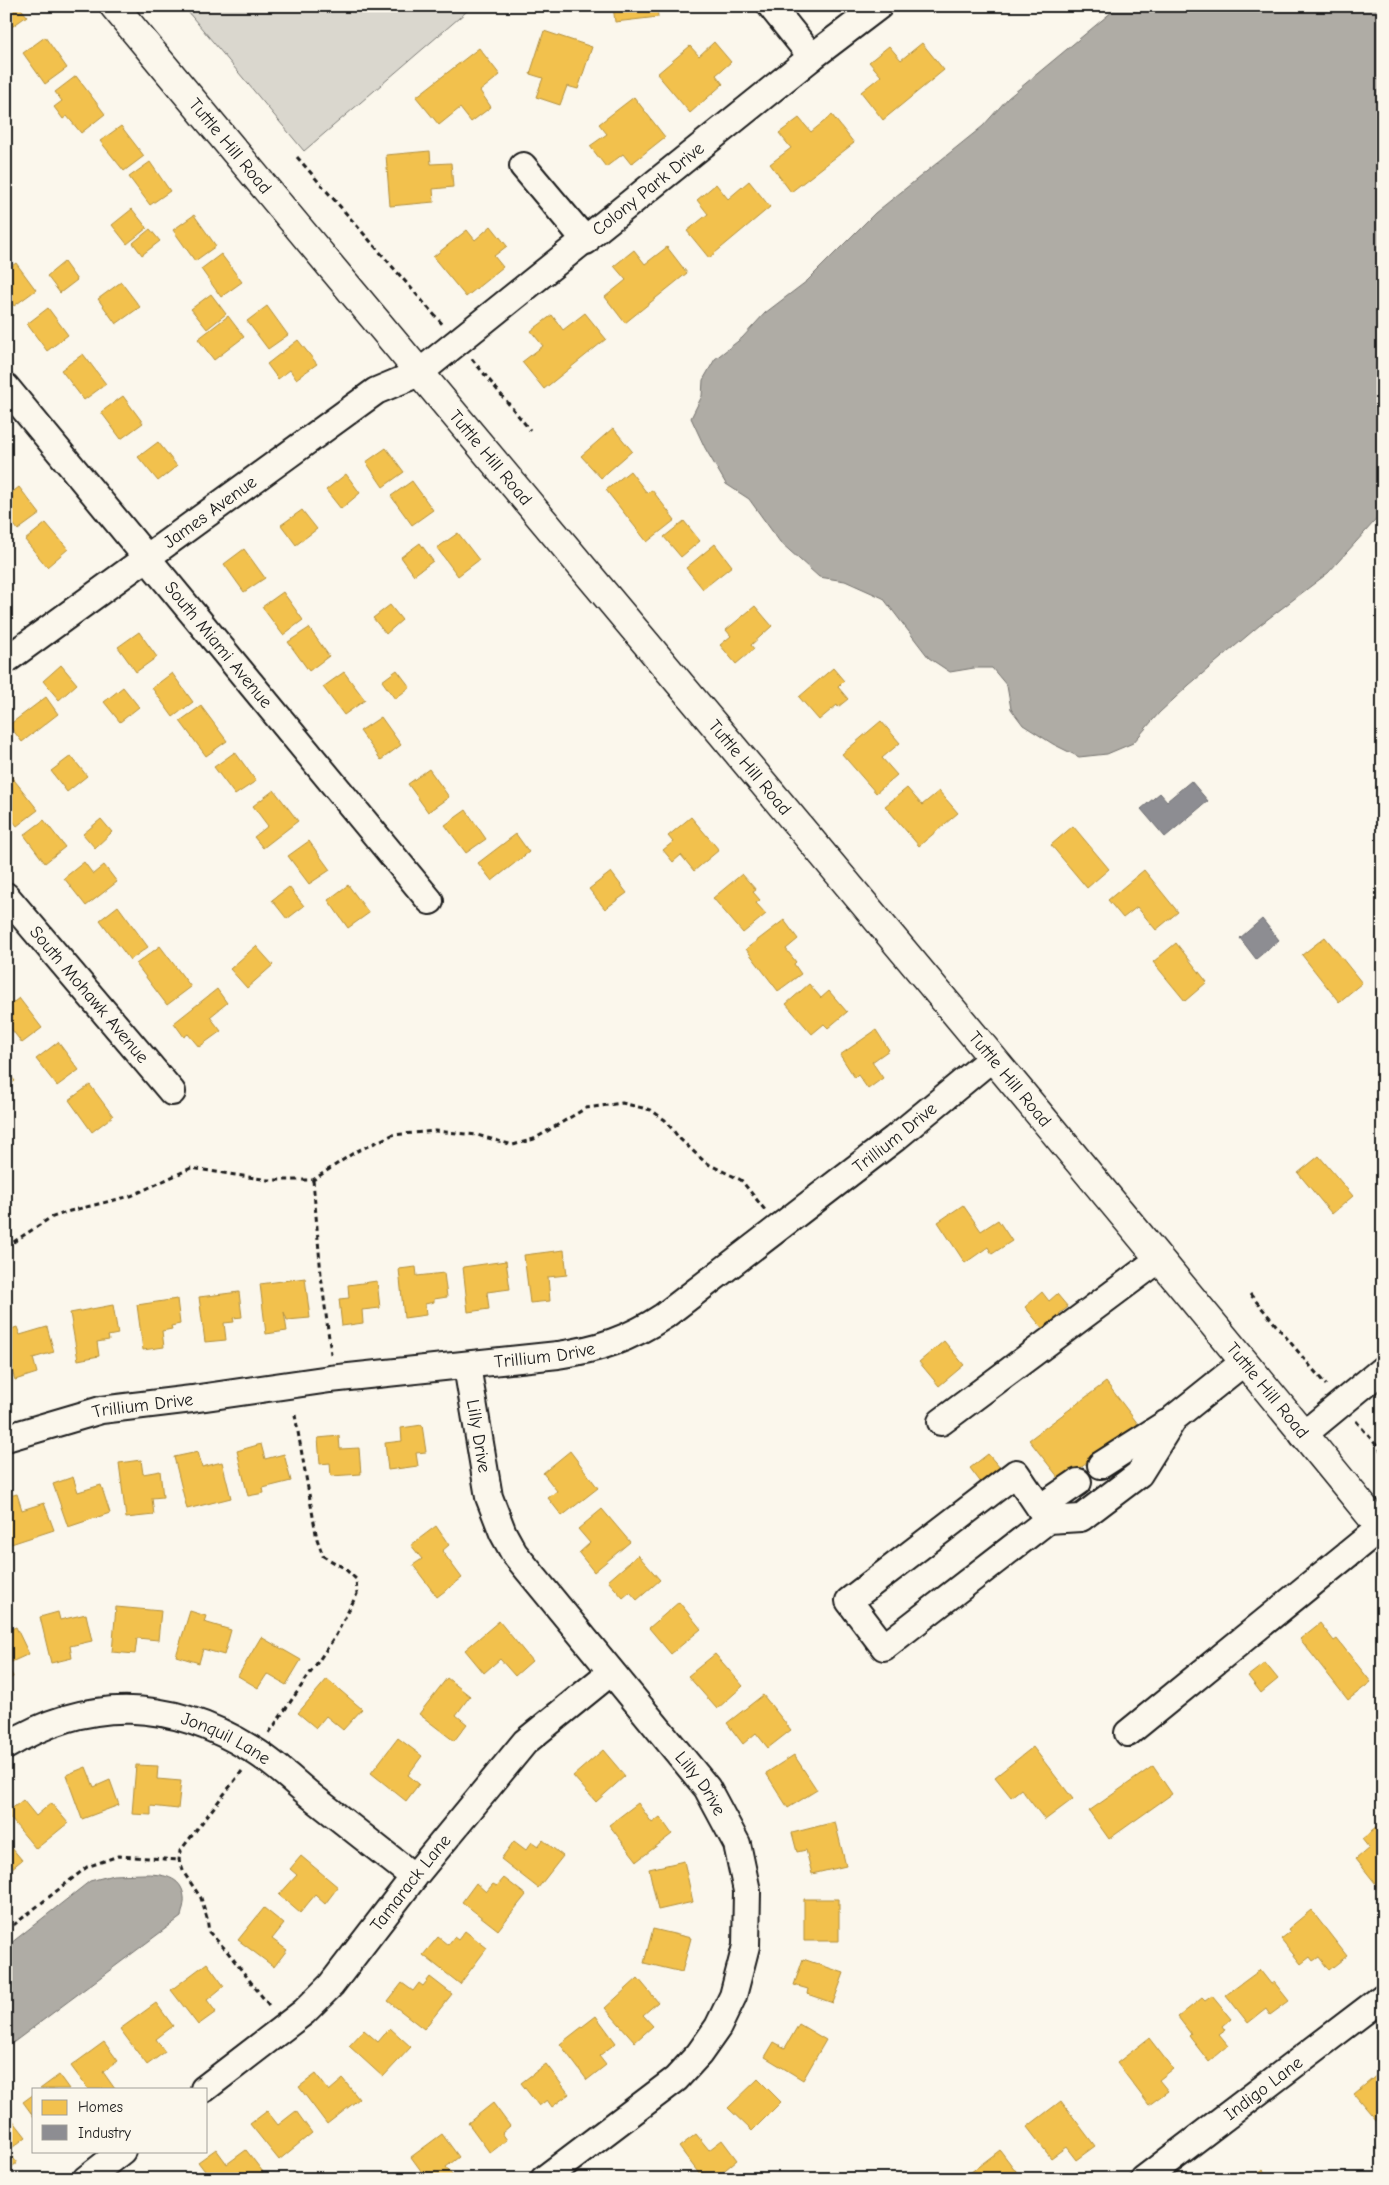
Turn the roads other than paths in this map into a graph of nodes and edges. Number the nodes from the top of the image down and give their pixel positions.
1 (114, 6) edge
2 (771, 6) edge
3 (879, 6) edge
4 (812, 57) junction
5 (523, 166) dead end
6 (586, 240) junction
7 (419, 373) junction
8 (6, 387) edge
9 (146, 558) junction
10 (6, 660) edge
11 (6, 896) edge
12 (430, 901) dead end
13 (992, 1058) junction
14 (172, 1092) dead end
15 (1158, 1260) junction
16 (1244, 1362) junction
17 (468, 1366) junction
18 (1383, 1369) edge
19 (1174, 1418) junction
20 (941, 1422) dead end
21 (1303, 1435) junction
22 (6, 1438) edge
23 (1101, 1465) dead end
24 (1078, 1482) dead end
25 (1044, 1514) junction
26 (1381, 1529) edge
27 (611, 1672) junction
28 (1128, 1733) dead end
29 (6, 1746) edge
30 (414, 1877) junction
31 (1383, 1997) edge
32 (205, 2088) edge
33 (121, 2152) edge
34 (86, 2179) edge
35 (544, 2179) edge
36 (1144, 2179) edge

1 - 7 main road, Tuttle Hill Road
2 - 4 street
3 - 4 street, Colony Park Drive
4 - 6 street, Colony Park Drive
5 - 6 street
6 - 7 street, Colony Park Drive
7 - 9 street, James Avenue
7 - 13 main road, Tuttle Hill Road
8 - 9 street, South Miami Avenue
9 - 10 street, James Avenue
9 - 12 street, South Miami Avenue
11 - 14 street, South Mohawk Avenue
13 - 15 main road, Tuttle Hill Road
13 - 17 street, Trillium Drive
15 - 16 main road, Tuttle Hill Road
15 - 20 street
16 - 19 street
16 - 21 main road, Tuttle Hill Road
17 - 22 street, Trillium Drive
17 - 27 street, Lilly Drive
18 - 21 street
19 - 23 street
19 - 25 street
21 - 26 main road, Tuttle Hill Road
24 - 25 street
25 - 25 street
26 - 28 street
27 - 30 street, Tamarack Lane
27 - 35 street, Lilly Drive
29 - 30 street, Jonquil Lane
30 - 32 street, Tamarack Lane
31 - 36 street, Indigo Lane
33 - 34 street

